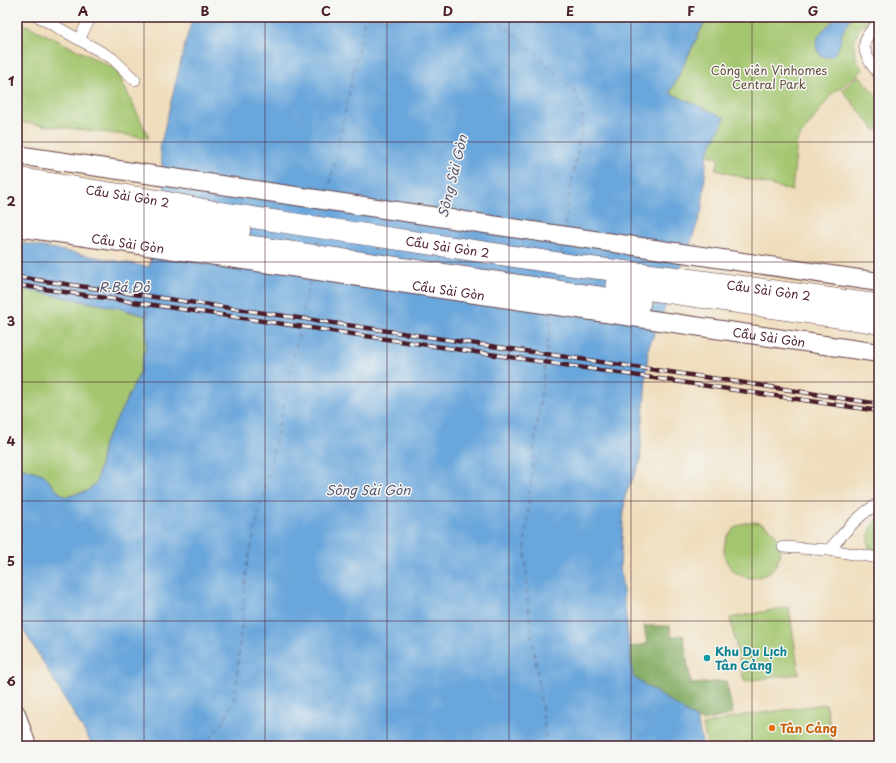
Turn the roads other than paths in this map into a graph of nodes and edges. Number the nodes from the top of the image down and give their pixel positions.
1 (39, 17) edge
2 (91, 17) edge
3 (879, 23) edge
4 (79, 39) junction
5 (879, 74) edge
6 (135, 80) dead end
7 (17, 155) edge
8 (17, 178) edge
9 (17, 197) edge
10 (17, 212) edge
11 (17, 227) edge
12 (879, 282) edge
13 (879, 305) edge
14 (879, 323) edge
15 (879, 337) edge
16 (879, 353) edge
17 (879, 503) edge
18 (784, 547) dead end
19 (829, 550) junction
20 (879, 558) edge
21 (17, 712) edge
22 (28, 746) edge

1 - 4 street
2 - 4 street
3 - 5 street
4 - 6 street
7 - 12 main road, Cầu Sài Gòn 2
8 - 13 highway, Cầu Sài Gòn 2
9 - 14 highway
10 - 15 highway, Cầu Sài Gòn
11 - 16 main road, Cầu Sài Gòn
17 - 19 street
18 - 19 street
19 - 20 street
21 - 22 main road

